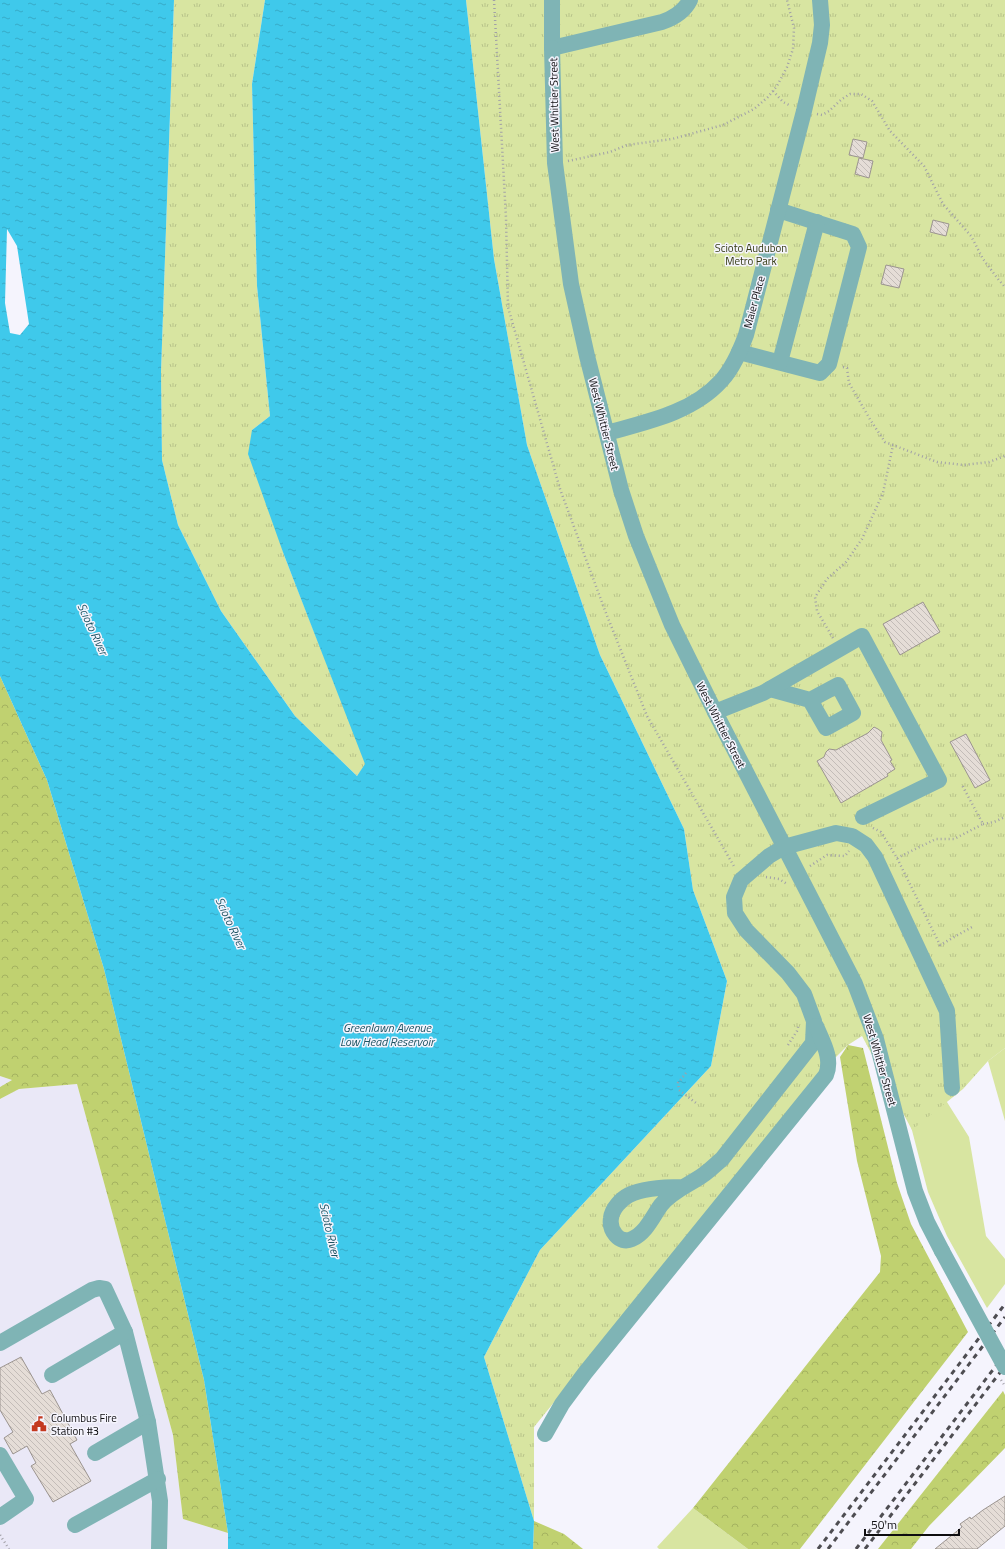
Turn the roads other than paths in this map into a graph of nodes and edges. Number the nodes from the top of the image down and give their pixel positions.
1 (552, 0) edge
2 (690, 0) edge
3 (820, 0) edge
4 (552, 48) junction
5 (778, 210) junction
6 (817, 222) junction
7 (739, 352) junction
8 (780, 362) junction
9 (607, 433) junction
10 (770, 689) junction
11 (810, 700) dead end
12 (715, 712) junction
13 (864, 817) dead end
14 (784, 847) junction
15 (814, 1020) junction
16 (952, 1088) dead end
17 (683, 1187) dead end
18 (125, 1332) junction
19 (0, 1343) edge
20 (1005, 1367) edge
21 (52, 1375) dead end
22 (148, 1422) junction
23 (545, 1434) dead end
24 (95, 1453) dead end
25 (0, 1455) edge
26 (158, 1479) junction
27 (0, 1517) edge
28 (75, 1525) dead end
29 (159, 1549) edge

1 - 4 street, West Whittier Street
2 - 4 street
3 - 5 street, Maier Place
4 - 9 street, West Whittier Street
5 - 6 street
5 - 7 street, Maier Place
6 - 8 street
6 - 8 street
7 - 8 street
7 - 9 street, Maier Place
9 - 12 street, West Whittier Street
10 - 11 street
10 - 12 street
10 - 13 street
12 - 14 street, West Whittier Street
14 - 15 street
14 - 16 street
14 - 20 street, West Whittier Street, bridge
15 - 17 street
15 - 23 street
18 - 19 street
18 - 21 street
18 - 22 street
22 - 24 street
22 - 26 street
25 - 27 street
26 - 28 street
26 - 29 street

